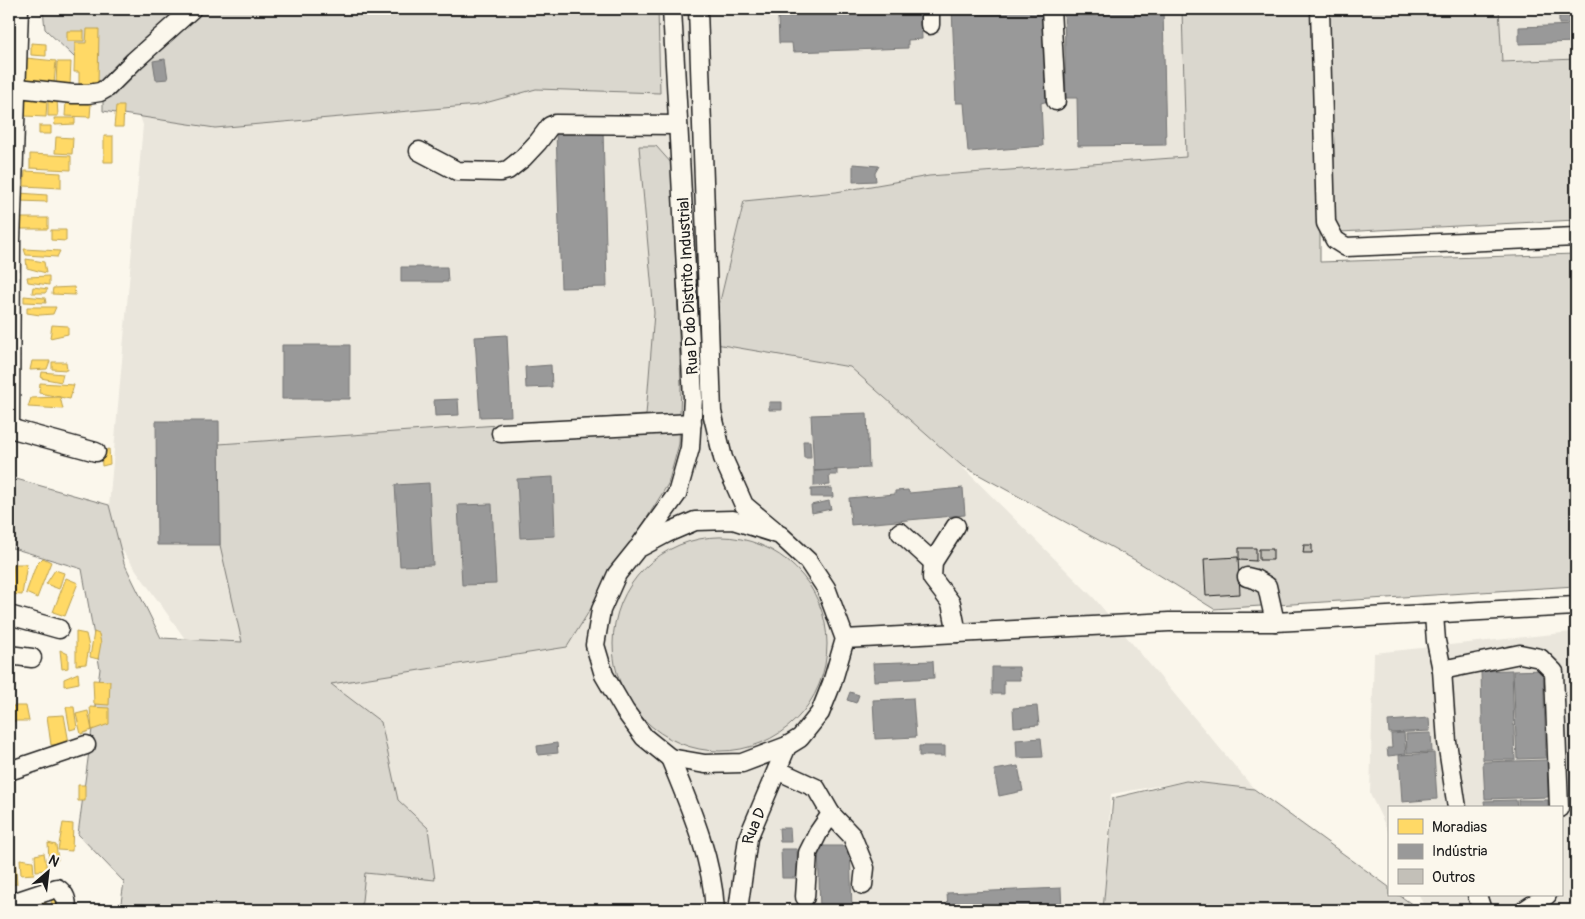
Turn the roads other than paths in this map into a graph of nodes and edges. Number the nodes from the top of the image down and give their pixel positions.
1 (19, 9) edge
2 (192, 9) edge
3 (672, 9) edge
4 (698, 9) edge
5 (1051, 9) edge
6 (1320, 9) edge
7 (12, 87) edge
8 (1056, 101) dead end
9 (678, 125) junction
10 (418, 151) dead end
11 (1576, 237) edge
12 (692, 423) junction
13 (10, 428) edge
14 (501, 433) dead end
15 (96, 452) dead end
16 (956, 526) dead end
17 (900, 532) dead end
18 (780, 535) junction
19 (636, 549) junction
20 (932, 562) junction
21 (1247, 577) dead end
22 (1576, 606) edge
23 (9, 615) edge
24 (1434, 615) junction
25 (1276, 622) junction
26 (59, 629) dead end
27 (957, 633) junction
28 (845, 639) junction
29 (9, 654) edge
30 (32, 658) dead end
31 (1442, 670) junction
32 (86, 745) dead end
33 (787, 746) junction
34 (670, 758) junction
35 (777, 770) junction
36 (9, 771) edge
37 (1457, 806) edge
38 (1559, 806) edge
39 (831, 814) junction
40 (863, 885) dead end
41 (1477, 896) edge
42 (1546, 896) edge
43 (805, 897) dead end
44 (9, 904) edge
45 (67, 910) edge
46 (715, 910) edge
47 (738, 910) edge
48 (1482, 910) edge
49 (1525, 910) edge

1 - 7 street
2 - 7 street
3 - 9 street, Rua D do Distrito Industrial
4 - 18 street, Rua D do Distrito Industrial
5 - 8 street
6 - 11 street
7 - 13 street
9 - 10 street
9 - 12 street, Rua D do Distrito Industrial
12 - 14 street
12 - 19 street, Rua D do Distrito Industrial
13 - 15 street
16 - 20 street
17 - 20 street
18 - 19 street
18 - 28 street, Rua D do Distrito Industrial
19 - 34 street, Rua D do Distrito Industrial
20 - 27 street
21 - 25 street
22 - 24 street
23 - 26 street
24 - 25 street
24 - 31 street
25 - 27 street
27 - 28 street
28 - 33 street
29 - 30 street
31 - 37 street
31 - 38 street
32 - 36 street
33 - 34 street
33 - 35 street, Rua D
34 - 46 street
35 - 39 street
35 - 47 street, Rua D
39 - 40 street
39 - 43 street
41 - 48 street
42 - 49 street
44 - 45 street

